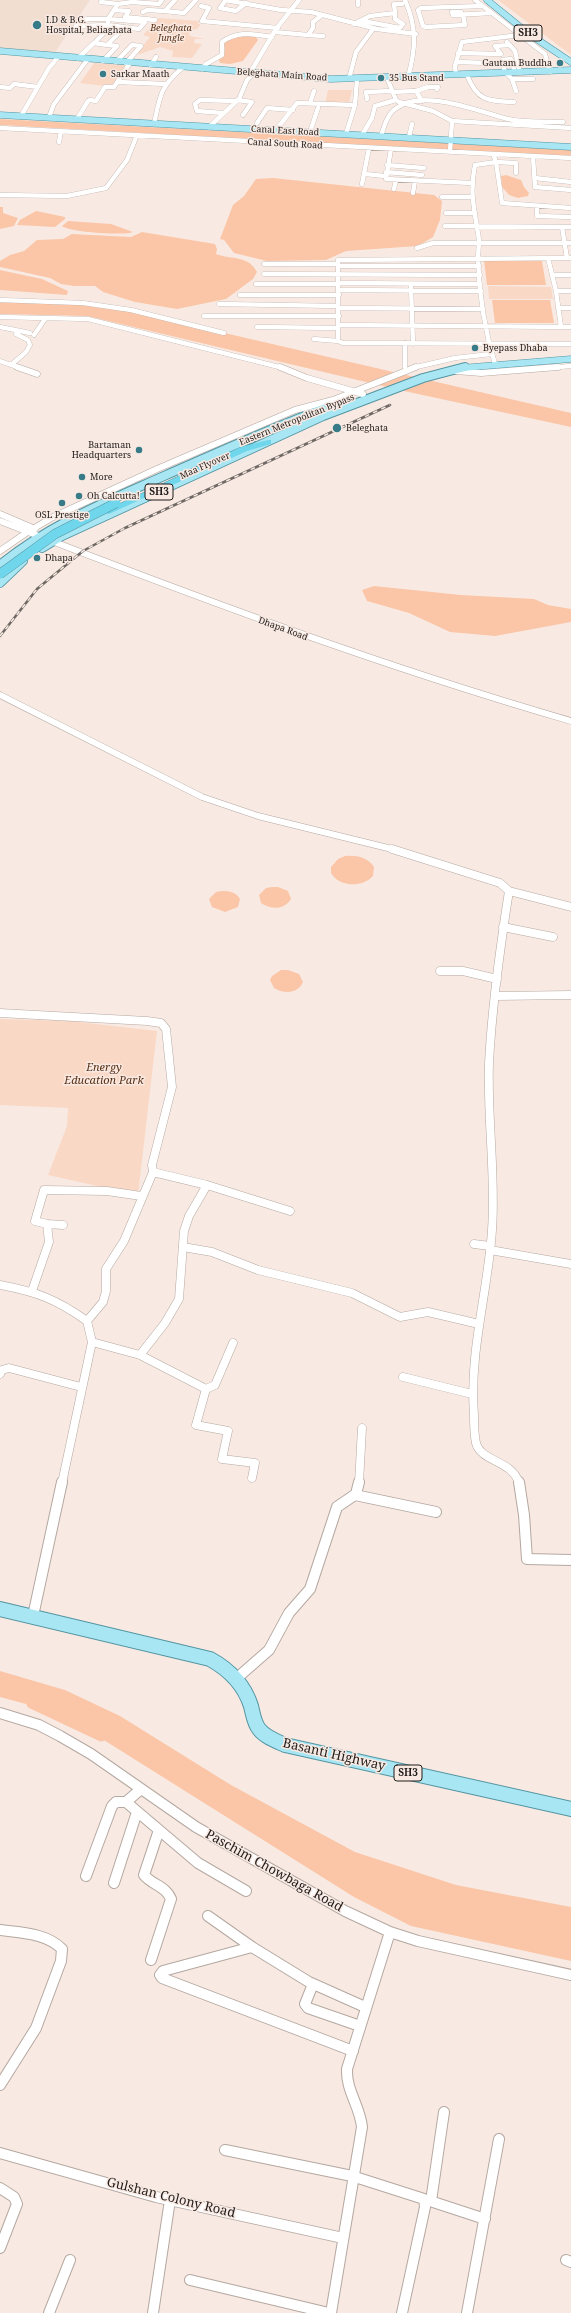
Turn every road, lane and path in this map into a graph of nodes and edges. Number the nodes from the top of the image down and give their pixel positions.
1 (175, 0) edge
2 (196, 0) edge
3 (207, 0) edge
4 (225, 0) edge
5 (299, 0) edge
6 (487, 0) edge
7 (496, 0) edge
8 (134, 1) edge
9 (101, 2) dead end
10 (161, 2) edge
11 (246, 3) junction
12 (405, 3) edge
13 (478, 3) edge
14 (118, 4) junction
15 (114, 10) junction
16 (154, 10) junction
17 (293, 10) junction
18 (165, 11) junction
19 (143, 12) dead end
20 (395, 13) junction
21 (492, 13) junction
22 (486, 14) junction
23 (322, 15) junction
24 (108, 19) junction
25 (155, 20) dead end
26 (147, 21) junction
27 (363, 21) junction
28 (353, 24) junction
29 (108, 25) junction
30 (98, 27) junction
31 (124, 27) junction
32 (278, 28) junction
33 (373, 29) junction
34 (275, 32) junction
35 (416, 34) junction
36 (308, 35) junction
37 (520, 35) junction
38 (323, 36) dead end
39 (272, 37) junction
40 (502, 37) junction
41 (94, 43) junction
42 (107, 44) junction
43 (510, 45) junction
44 (0, 51) edge
45 (458, 53) junction
46 (59, 56) junction
47 (156, 57) dead end
48 (571, 57) edge
49 (78, 58) junction
50 (88, 60) junction
51 (102, 61) junction
52 (116, 62) junction
53 (456, 62) junction
54 (571, 62) edge
55 (128, 63) junction
56 (489, 63) dead end
57 (151, 65) junction
58 (182, 68) junction
59 (202, 69) junction
60 (569, 69) edge
61 (550, 72) junction
62 (252, 73) junction
63 (506, 73) junction
64 (518, 73) junction
65 (456, 75) junction
66 (467, 75) junction
67 (408, 77) junction
68 (387, 78) junction
69 (349, 79) junction
70 (357, 79) junction
71 (512, 79) junction
72 (533, 80) dead end
73 (118, 82) junction
74 (166, 84) junction
75 (0, 87) edge
76 (38, 87) junction
77 (437, 89) dead end
78 (314, 91) dead end
79 (392, 91) junction
80 (416, 91) junction
81 (516, 91) dead end
82 (367, 98) dead end
83 (396, 100) junction
84 (236, 101) junction
85 (422, 102) junction
86 (514, 102) dead end
87 (310, 103) junction
88 (403, 104) junction
89 (355, 105) junction
90 (318, 108) dead end
91 (293, 110) junction
92 (223, 113) junction
93 (0, 115) edge
94 (20, 116) junction
95 (242, 116) dead end
96 (49, 117) junction
97 (175, 118) dead end
98 (507, 118) junction
99 (77, 119) junction
100 (452, 121) junction
101 (257, 122) dead end
102 (563, 122) dead end
103 (154, 124) junction
104 (412, 124) dead end
105 (506, 124) junction
106 (174, 125) junction
107 (209, 127) junction
108 (0, 128) edge
109 (571, 128) edge
110 (276, 130) junction
111 (61, 131) junction
112 (310, 132) junction
113 (346, 134) junction
114 (138, 135) junction
115 (362, 135) junction
116 (381, 136) junction
117 (409, 137) junction
118 (451, 140) junction
119 (59, 142) dead end
120 (571, 146) edge
121 (369, 148) junction
122 (391, 149) junction
123 (450, 151) junction
124 (470, 153) junction
125 (493, 154) junction
126 (533, 157) junction
127 (571, 158) edge
128 (496, 162) junction
129 (476, 164) junction
130 (387, 165) junction
131 (424, 168) dead end
132 (516, 173) dead end
133 (364, 174) junction
134 (386, 174) junction
135 (422, 175) dead end
136 (535, 178) junction
137 (396, 180) junction
138 (415, 181) junction
139 (571, 182) edge
140 (471, 183) junction
141 (362, 184) dead end
142 (394, 189) dead end
143 (571, 190) edge
144 (413, 193) dead end
145 (0, 195) edge
146 (442, 197) dead end
147 (472, 197) junction
148 (537, 206) junction
149 (571, 208) edge
150 (446, 213) dead end
151 (475, 213) junction
152 (571, 217) edge
153 (445, 226) dead end
154 (477, 227) junction
155 (562, 227) junction
156 (571, 227) edge
157 (479, 242) junction
158 (564, 243) junction
159 (571, 243) edge
160 (417, 248) dead end
161 (409, 258) junction
162 (478, 258) junction
163 (548, 258) junction
164 (569, 258) edge
165 (264, 264) dead end
166 (288, 264) junction
167 (338, 265) junction
168 (410, 266) junction
169 (479, 266) junction
170 (264, 274) dead end
171 (288, 274) junction
172 (338, 274) junction
173 (410, 275) junction
174 (480, 275) junction
175 (552, 275) junction
176 (571, 275) edge
177 (411, 283) junction
178 (256, 284) dead end
179 (287, 284) junction
180 (339, 284) junction
181 (480, 284) junction
182 (411, 291) junction
183 (481, 291) junction
184 (556, 291) junction
185 (571, 291) edge
186 (339, 293) junction
187 (240, 294) dead end
188 (286, 295) junction
189 (0, 300) edge
190 (219, 304) dead end
191 (286, 306) junction
192 (338, 307) junction
193 (412, 308) junction
194 (558, 308) junction
195 (571, 308) edge
196 (483, 309) junction
197 (204, 316) dead end
198 (285, 316) junction
199 (338, 316) junction
200 (0, 317) edge
201 (7, 318) junction
202 (31, 318) junction
203 (45, 319) junction
204 (412, 326) junction
205 (487, 326) junction
206 (0, 327) edge
207 (257, 327) dead end
208 (285, 327) junction
209 (338, 327) junction
210 (561, 327) junction
211 (571, 327) edge
212 (30, 330) junction
213 (224, 333) dead end
214 (16, 334) dead end
215 (284, 334) dead end
216 (314, 339) dead end
217 (338, 340) junction
218 (30, 344) junction
219 (405, 344) junction
220 (413, 344) junction
221 (489, 344) junction
222 (571, 344) edge
223 (571, 355) edge
224 (494, 359) junction
225 (571, 359) edge
226 (2, 362) edge
227 (11, 365) junction
228 (571, 366) edge
229 (405, 367) dead end
230 (447, 370) junction
231 (432, 372) junction
232 (37, 374) dead end
233 (354, 392) junction
234 (378, 392) junction
235 (363, 394) junction
236 (259, 435) junction
237 (268, 442) junction
238 (119, 503) junction
239 (0, 514) edge
240 (0, 521) edge
241 (32, 528) junction
242 (26, 531) junction
243 (41, 534) junction
244 (50, 542) junction
245 (0, 551) edge
246 (0, 566) edge
247 (0, 574) edge
248 (0, 578) edge
249 (0, 582) edge
250 (0, 695) edge
251 (571, 721) edge
252 (509, 891) junction
253 (571, 907) edge
254 (503, 927) junction
255 (553, 937) dead end
256 (440, 971) dead end
257 (497, 979) junction
258 (571, 995) edge
259 (496, 996) junction
260 (0, 1013) edge
261 (153, 1172) junction
262 (207, 1185) junction
263 (141, 1196) junction
264 (290, 1211) dead end
265 (47, 1224) junction
266 (63, 1225) dead end
267 (474, 1244) dead end
268 (183, 1248) junction
269 (490, 1248) junction
270 (571, 1264) edge
271 (0, 1285) edge
272 (32, 1291) junction
273 (87, 1321) junction
274 (478, 1324) junction
275 (92, 1342) junction
276 (233, 1343) dead end
277 (140, 1355) junction
278 (0, 1364) edge
279 (9, 1368) junction
280 (0, 1374) edge
281 (403, 1377) dead end
282 (81, 1388) junction
283 (206, 1389) junction
284 (472, 1394) junction
285 (362, 1428) dead end
286 (252, 1478) dead end
287 (356, 1495) junction
288 (436, 1512) dead end
289 (571, 1560) edge
290 (0, 1609) edge
291 (33, 1616) junction
292 (237, 1678) junction
293 (0, 1713) edge
294 (141, 1789) junction
295 (126, 1802) junction
296 (571, 1809) edge
297 (137, 1812) junction
298 (159, 1830) junction
299 (86, 1876) dead end
300 (114, 1883) dead end
301 (246, 1891) dead end
302 (208, 1916) dead end
303 (0, 1930) edge
304 (390, 1932) junction
305 (252, 1947) junction
306 (151, 1960) dead end
307 (571, 1975) edge
308 (313, 1984) junction
309 (365, 2006) junction
310 (360, 2026) junction
311 (353, 2051) junction
312 (0, 2085) edge
313 (444, 2112) dead end
314 (499, 2139) dead end
315 (225, 2150) dead end
316 (0, 2153) edge
317 (352, 2176) junction
318 (0, 2188) edge
319 (170, 2200) junction
320 (427, 2200) junction
321 (485, 2219) junction
322 (343, 2238) junction
323 (0, 2248) edge
324 (70, 2260) dead end
325 (190, 2280) dead end
326 (49, 2313) edge
327 (153, 2313) edge
328 (330, 2313) edge
329 (402, 2313) edge
330 (467, 2313) edge

1 - 18 street
2 - 18 street
3 - 32 street
4 - 11 street
4 - 11 street
5 - 17 street
6 - 54 main road, SH3
7 - 48 main road, SH3
8 - 10 street
8 - 14 street
9 - 14 street
10 - 16 street
11 - 17 street
12 - 13 street
12 - 20 street
12 - 35 street
13 - 21 street
13 - 22 street
13 - 22 street
14 - 15 street
15 - 24 street
15 - 26 street
16 - 18 street
16 - 19 street
17 - 23 street
17 - 32 street
20 - 27 street
20 - 27 street
21 - 22 street
21 - 37 street
23 - 28 street
23 - 36 street
24 - 26 street
24 - 29 street
24 - 30 street
25 - 26 street
26 - 31 street
27 - 28 street
28 - 33 street
29 - 30 street
29 - 31 street
30 - 41 street
31 - 42 street
32 - 34 street
33 - 35 street
33 - 69 street
34 - 36 street
34 - 39 street
35 - 67 street
36 - 38 street
37 - 40 street
37 - 61 street
39 - 59 street
39 - 62 street
40 - 43 street
40 - 45 street
41 - 42 street
41 - 49 street
42 - 51 street
43 - 45 street
43 - 64 street
44 - 46 main road, Beleghata Main Road
45 - 53 street
46 - 49 main road, Beleghata Main Road
46 - 76 street
47 - 57 street
49 - 50 main road, Beleghata Main Road
50 - 51 main road, Beleghata Main Road
50 - 96 street
51 - 52 main road, Beleghata Main Road
52 - 55 main road, Beleghata Main Road
52 - 55 street
53 - 56 street
53 - 65 street
55 - 57 main road, Beleghata Main Road
55 - 73 street
57 - 58 main road, Beleghata Main Road
58 - 59 main road, Beleghata Main Road
58 - 74 street
59 - 62 main road, Beleghata Main Road
60 - 61 main road, Beleghata Main Road
61 - 64 main road, Beleghata Main Road
62 - 69 main road, Beleghata Main Road
62 - 84 street
63 - 64 main road, Beleghata Main Road
63 - 64 street
63 - 66 main road, Beleghata Main Road
63 - 71 street
65 - 66 main road, Beleghata Main Road
65 - 67 main road, Beleghata Main Road
66 - 86 street
67 - 68 main road, Beleghata Main Road
68 - 70 main road, Beleghata Main Road
68 - 79 street
69 - 70 main road, Beleghata Main Road
70 - 89 street
71 - 72 street
71 - 81 street
73 - 74 street
73 - 99 street
74 - 103 street
75 - 76 street
76 - 94 street
77 - 80 street
78 - 87 street
79 - 80 street
79 - 82 street
79 - 83 street
80 - 85 street
83 - 88 street
83 - 115 street
84 - 92 street
84 - 92 street
84 - 95 street
85 - 88 street
85 - 98 street
87 - 89 street
87 - 91 street
88 - 100 street
88 - 116 street
89 - 113 street
90 - 112 street
91 - 101 street
91 - 110 street
92 - 107 street
93 - 94 main road, Canal East Road
94 - 96 main road, Canal East Road
96 - 99 main road, Canal East Road
97 - 106 street
98 - 102 street
98 - 105 street
99 - 103 main road, Canal East Road
100 - 105 street
100 - 118 street
103 - 106 main road, Canal East Road
104 - 117 street
105 - 109 street
106 - 107 main road, Canal East Road
107 - 110 main road, Canal East Road
108 - 111 street, Canal South Road
110 - 112 main road, Canal East Road
111 - 114 street, Canal South Road
111 - 119 street
112 - 113 main road, Canal East Road
113 - 115 main road, Canal East Road
114 - 121 street, Canal South Road
114 - 145 street
115 - 116 main road, Canal East Road
116 - 117 main road, Canal East Road
117 - 118 main road, Canal East Road
118 - 120 main road, Canal East Road
118 - 123 street
121 - 122 street, Canal South Road
121 - 133 street
122 - 123 street, Canal South Road
122 - 130 street
123 - 124 street, Canal South Road
124 - 125 street, Canal South Road
124 - 129 street
125 - 126 street, Canal South Road
125 - 128 street
126 - 127 street, Canal South Road
126 - 136 street
128 - 129 street
128 - 132 street
128 - 148 street
129 - 140 street
130 - 131 street
130 - 134 street
133 - 134 street
133 - 141 street
134 - 135 street
134 - 137 street
136 - 139 street
136 - 143 street
137 - 138 street
137 - 142 street
138 - 140 street
138 - 144 street
140 - 147 street
146 - 147 street
147 - 151 street
148 - 149 street
148 - 152 street
150 - 151 street
151 - 154 street
153 - 154 street
154 - 155 street
154 - 157 street
155 - 156 street
155 - 158 street
157 - 158 street
157 - 160 street
157 - 162 street
158 - 159 street
158 - 164 street
161 - 162 street
161 - 167 street
161 - 168 street
162 - 163 street
162 - 169 street
163 - 164 street
163 - 175 street
165 - 166 street
166 - 167 street
166 - 171 street
167 - 168 street
167 - 172 street
168 - 169 street
168 - 173 street
169 - 174 street
170 - 171 street
171 - 172 street
171 - 179 street
172 - 173 street
172 - 180 street
173 - 174 street
173 - 177 street
174 - 181 street
175 - 176 street
175 - 184 street
177 - 180 street
177 - 181 street
177 - 182 street
178 - 179 street
179 - 180 street
179 - 188 street
180 - 186 street
181 - 183 street
182 - 183 street
182 - 186 street
182 - 193 street
183 - 196 street
184 - 185 street
184 - 194 street
186 - 188 street
186 - 192 street
187 - 188 street
188 - 191 street
189 - 213 street
190 - 191 street
191 - 192 street
191 - 198 street
192 - 193 street
192 - 199 street
193 - 196 street
193 - 204 street
194 - 195 street
194 - 210 street
196 - 205 street
197 - 198 street
198 - 199 street
198 - 208 street
199 - 209 street
200 - 201 street
201 - 202 street
201 - 206 street
202 - 203 street
202 - 212 street
203 - 212 street
203 - 233 street
204 - 205 street
204 - 209 street
204 - 220 street
205 - 210 street
205 - 221 street
206 - 212 street
207 - 208 street
208 - 209 street
208 - 215 street
209 - 217 street
210 - 211 street
214 - 218 street
216 - 217 street
217 - 219 street
218 - 226 street
218 - 227 street
219 - 220 street
219 - 229 street
220 - 221 street
221 - 222 street
221 - 224 street
223 - 224 main road, SH3
224 - 225 main road, SH3
224 - 230 main road, SH3
224 - 231 main road, SH3
224 - 233 street
226 - 227 street
227 - 232 street
228 - 230 street
230 - 231 main road, SH3
231 - 234 main road, SH3
233 - 235 street
233 - 241 street
234 - 235 main road, Eastern Metropolitan Bypass / SH3
234 - 237 main road, Eastern Metropolitan Bypass / SH3
235 - 236 main road, Eastern Metropolitan Bypass / SH3
236 - 238 highway, Maa Flyover
236 - 243 main road, Eastern Metropolitan Bypass / SH3
237 - 238 highway, Maa Flyover
237 - 244 main road, Eastern Metropolitan Bypass / SH3
238 - 247 highway, Maa Flyover, bridge
238 - 248 highway, Maa Flyover, bridge
239 - 241 street
240 - 242 street, Dhapa Road
241 - 242 street
241 - 243 street
242 - 243 street, Dhapa Road
242 - 245 street
243 - 244 street, Dhapa Road
243 - 246 main road, Eastern Metropolitan Bypass / SH3
244 - 249 main road, SH3
244 - 251 street, Dhapa Road
250 - 252 street
252 - 253 street
252 - 254 street
254 - 255 street
254 - 257 street
256 - 257 street
257 - 259 street
258 - 259 street
259 - 269 street
260 - 261 street
261 - 262 street
261 - 263 street
262 - 264 street
262 - 268 street
263 - 265 street
263 - 273 street
265 - 266 street
265 - 272 street
267 - 269 street
268 - 274 street
268 - 277 street
269 - 270 street
269 - 274 street
271 - 272 street
272 - 273 street
273 - 275 street
274 - 284 street
275 - 277 street
275 - 282 street
276 - 283 street
277 - 283 street
278 - 279 street
279 - 280 street
279 - 282 street
281 - 284 street
282 - 291 street
283 - 286 street
284 - 289 street
285 - 287 street
287 - 288 street
287 - 292 street
290 - 291 main road, Basanti Highway / SH3
291 - 292 main road, Basanti Highway / SH3
292 - 296 main road, Basanti Highway / SH3
293 - 294 street, Paschim Chowbaga Road
294 - 295 street
294 - 304 street, Paschim Chowbaga Road
295 - 297 street
295 - 299 street
297 - 298 street
297 - 300 street
298 - 301 street
298 - 306 street
302 - 305 street
303 - 312 street
304 - 307 street, Paschim Chowbaga Road
304 - 309 street
305 - 308 street
305 - 311 street
308 - 309 street
308 - 310 street
309 - 310 street
310 - 311 street
311 - 317 street
313 - 320 street
314 - 321 street
315 - 317 street
316 - 319 street, Gulshan Colony Road
317 - 320 street
317 - 322 street
318 - 323 street
319 - 322 street, Gulshan Colony Road
319 - 327 street
320 - 321 street
320 - 329 street
321 - 330 street
322 - 328 street
324 - 326 street
325 - 328 street

